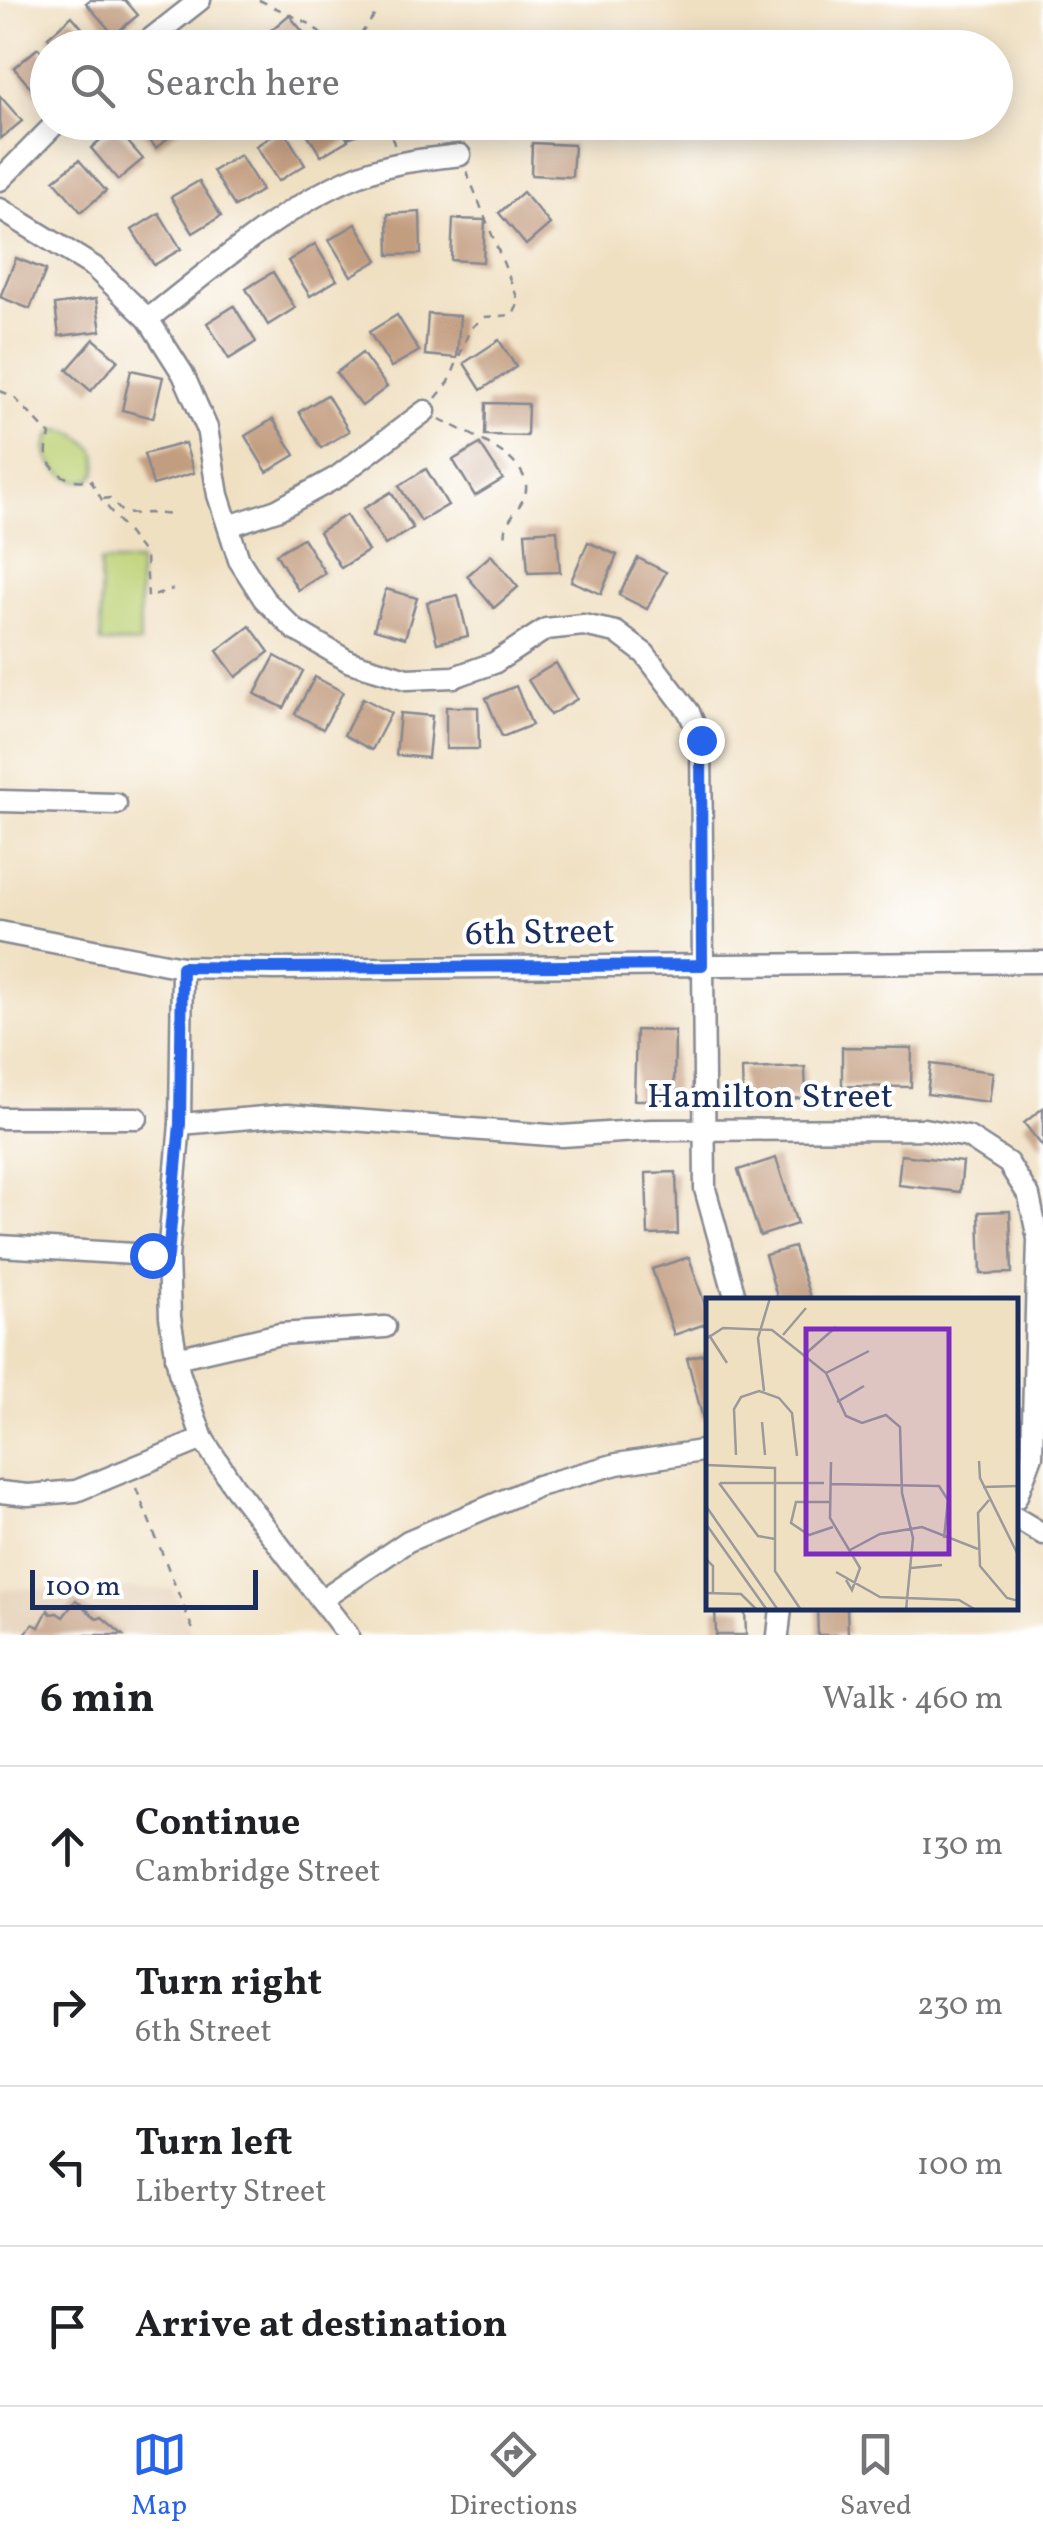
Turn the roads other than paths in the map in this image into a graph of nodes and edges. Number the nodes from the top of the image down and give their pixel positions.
1 (200, 0) edge
2 (162, 30) edge
3 (39, 140) edge
4 (460, 155) road end
5 (0, 180) edge
6 (0, 209) edge
7 (148, 320) junction
8 (425, 411) road end
9 (229, 526) junction
10 (0, 800) edge
11 (116, 804) dead end
12 (0, 932) edge
13 (1043, 962) edge
14 (702, 965) junction
15 (182, 967) junction
16 (0, 1118) edge
17 (137, 1118) dead end
18 (180, 1124) junction
19 (704, 1130) junction
20 (0, 1246) edge
21 (168, 1256) junction
22 (735, 1298) edge
23 (385, 1327) dead end
24 (176, 1358) junction
25 (203, 1439) junction
26 (706, 1450) edge
27 (0, 1492) edge
28 (1018, 1493) edge
29 (1018, 1519) edge
30 (1043, 1534) edge
31 (321, 1600) junction
32 (781, 1610) edge
33 (348, 1635) edge
34 (778, 1635) edge

1 - 2 street
3 - 5 street
4 - 7 street
6 - 7 street
7 - 9 street
8 - 9 street
9 - 14 street
10 - 11 street
12 - 15 street, 6th Street
13 - 14 street, 6th Street
14 - 15 street, 6th Street
14 - 19 street
15 - 18 street
16 - 17 street
18 - 19 street, Hamilton Street
18 - 21 street
19 - 22 street
19 - 28 street, Hamilton Street
20 - 21 street
21 - 24 street
23 - 24 street
24 - 25 street
25 - 27 street
25 - 31 street
26 - 31 street
29 - 30 street
31 - 33 street
32 - 34 street

